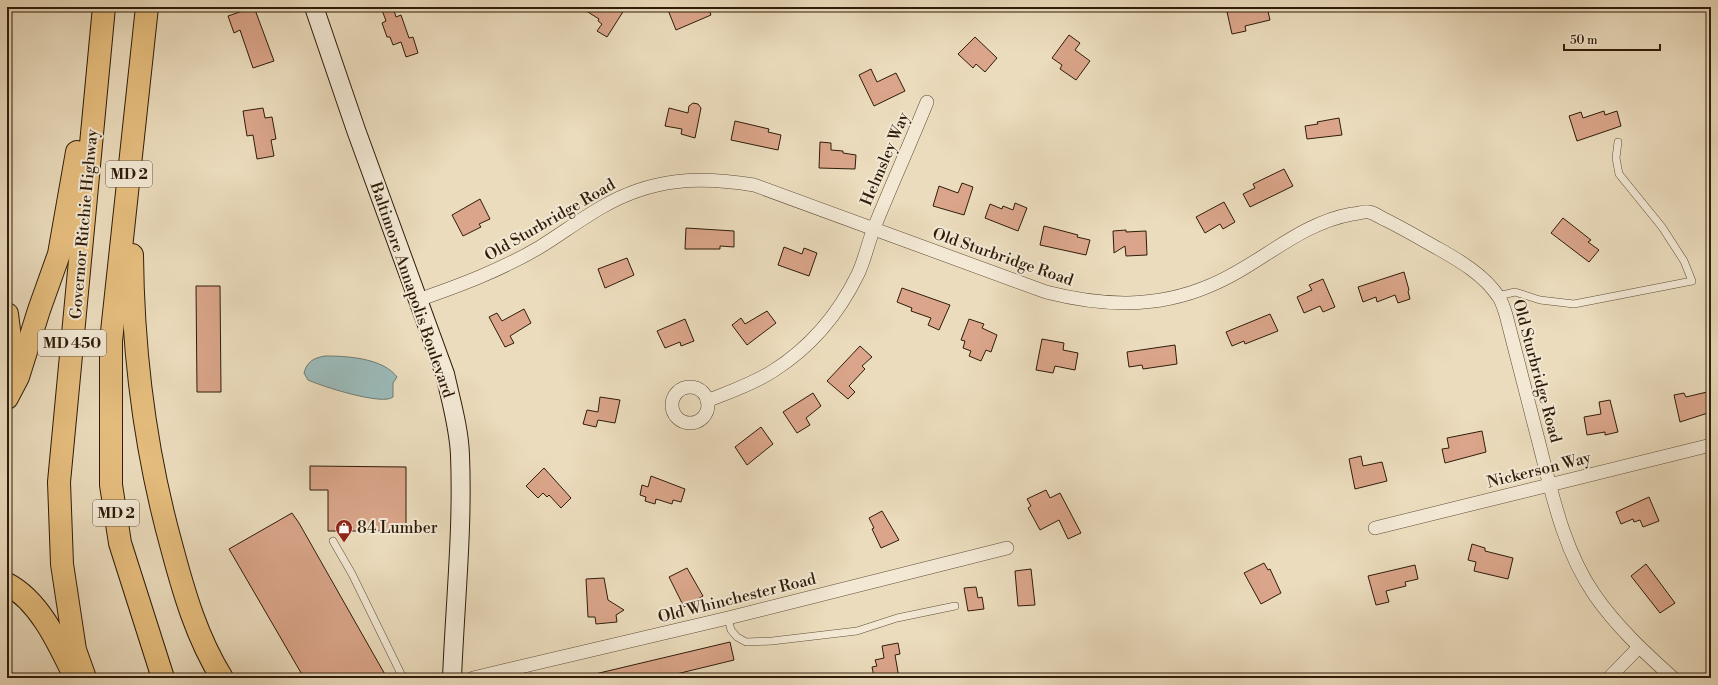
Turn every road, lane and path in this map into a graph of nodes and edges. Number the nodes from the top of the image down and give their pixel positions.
1 (104, 7) edge
2 (147, 7) edge
3 (314, 7) edge
4 (139, 89) junction
5 (927, 102) dead end
6 (1618, 142) dead end
7 (874, 229) junction
8 (1498, 296) junction
9 (418, 300) junction
10 (7, 314) edge
11 (7, 363) edge
12 (7, 398) edge
13 (707, 401) dead end
14 (1711, 446) edge
15 (1550, 486) junction
16 (1375, 528) dead end
17 (333, 541) dead end
18 (1008, 548) dead end
19 (7, 584) edge
20 (955, 606) dead end
21 (728, 618) junction
22 (1639, 647) junction
23 (76, 678) edge
24 (85, 678) edge
25 (163, 678) edge
26 (222, 678) edge
27 (403, 678) edge
28 (452, 678) edge
29 (474, 678) edge
30 (1609, 678) edge
31 (1673, 678) edge

1 - 12 highway
1 - 24 highway, Governor Ritchie Highway / MD 450
2 - 4 highway, MD 2
3 - 9 street, Baltimore Annapolis Boulevard
4 - 25 highway, MD 2
4 - 26 highway
5 - 7 street, Helmsley Way
6 - 8 lane
7 - 8 street, Old Sturbridge Road
7 - 9 street, Old Sturbridge Road
7 - 13 street, Helmsley Way
8 - 15 street, Old Sturbridge Road
9 - 28 street, Baltimore Annapolis Boulevard
10 - 11 highway
14 - 15 street, Nickerson Way
15 - 16 street, Nickerson Way
15 - 22 street, Old Sturbridge Road
17 - 27 lane
18 - 21 street, Old Whinchester Road
19 - 23 highway
20 - 21 lane
21 - 29 street, Old Whinchester Road
22 - 30 street
22 - 31 street, Old Sturbridge Road

